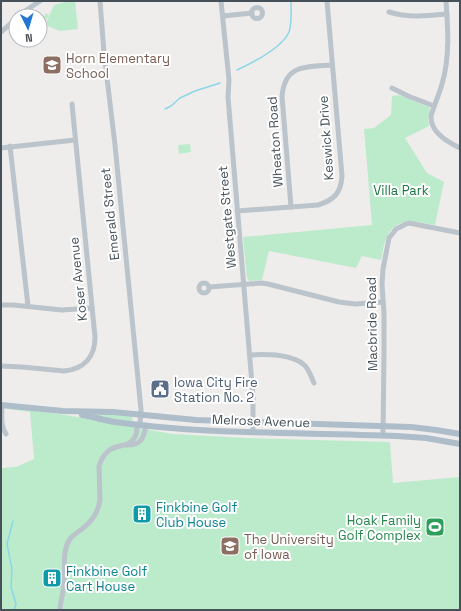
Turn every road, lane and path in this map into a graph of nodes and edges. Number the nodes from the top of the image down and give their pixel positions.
1 (40, 1) edge
2 (100, 1) edge
3 (221, 1) edge
4 (327, 1) edge
5 (446, 1) edge
6 (30, 8) edge
7 (389, 12) dead end
8 (252, 13) dead end
9 (447, 14) junction
10 (223, 16) junction
11 (332, 65) junction
12 (392, 88) dead end
13 (72, 104) dead end
14 (434, 106) junction
15 (76, 140) junction
16 (10, 146) junction
17 (1, 148) edge
18 (460, 148) edge
19 (291, 207) junction
20 (238, 210) junction
21 (460, 233) edge
22 (244, 284) junction
23 (209, 287) dead end
24 (383, 302) junction
25 (1, 305) edge
26 (28, 306) junction
27 (92, 308) junction
28 (250, 355) junction
29 (1, 366) edge
30 (314, 383) dead end
31 (2, 405) edge
32 (63, 411) junction
33 (141, 415) junction
34 (253, 422) junction
35 (141, 425) junction
36 (384, 426) junction
37 (252, 432) junction
38 (6, 434) dead end
39 (460, 434) edge
40 (383, 435) junction
41 (126, 444) junction
42 (460, 444) edge
43 (60, 610) edge

1 - 6 street
2 - 33 street, Emerald Street
3 - 10 street, Westgate Street
4 - 11 street, Keswick Drive
5 - 9 street
7 - 9 street
8 - 10 street
9 - 14 street
10 - 20 street, Westgate Street
11 - 19 street, Wheaton Road
11 - 19 street, Keswick Drive
12 - 14 street
13 - 15 street, Koser Avenue
14 - 18 street
15 - 16 street
15 - 27 street, Koser Avenue
16 - 17 street
16 - 26 street
19 - 20 street, Keswick Drive
20 - 22 street, Westgate Street
21 - 24 street, Macbride Road
22 - 23 street
22 - 24 street
22 - 28 street, Westgate Street
24 - 36 street, Macbride Road
25 - 26 street
26 - 27 street
27 - 29 street, Koser Avenue
28 - 30 street
28 - 34 street, Westgate Street
31 - 32 main road, Melrose Avenue
31 - 38 street
32 - 33 main road, Melrose Avenue
32 - 35 main road, Melrose Avenue
33 - 34 main road, Melrose Avenue
33 - 35 street, Emerald Street
34 - 36 main road, Melrose Avenue
34 - 37 street, Westgate Street
35 - 37 main road, Melrose Avenue
35 - 41 street
35 - 41 street
36 - 39 main road, Melrose Avenue
36 - 40 street, Macbride Road
37 - 40 main road, Melrose Avenue
40 - 42 main road, Melrose Avenue
41 - 43 street

